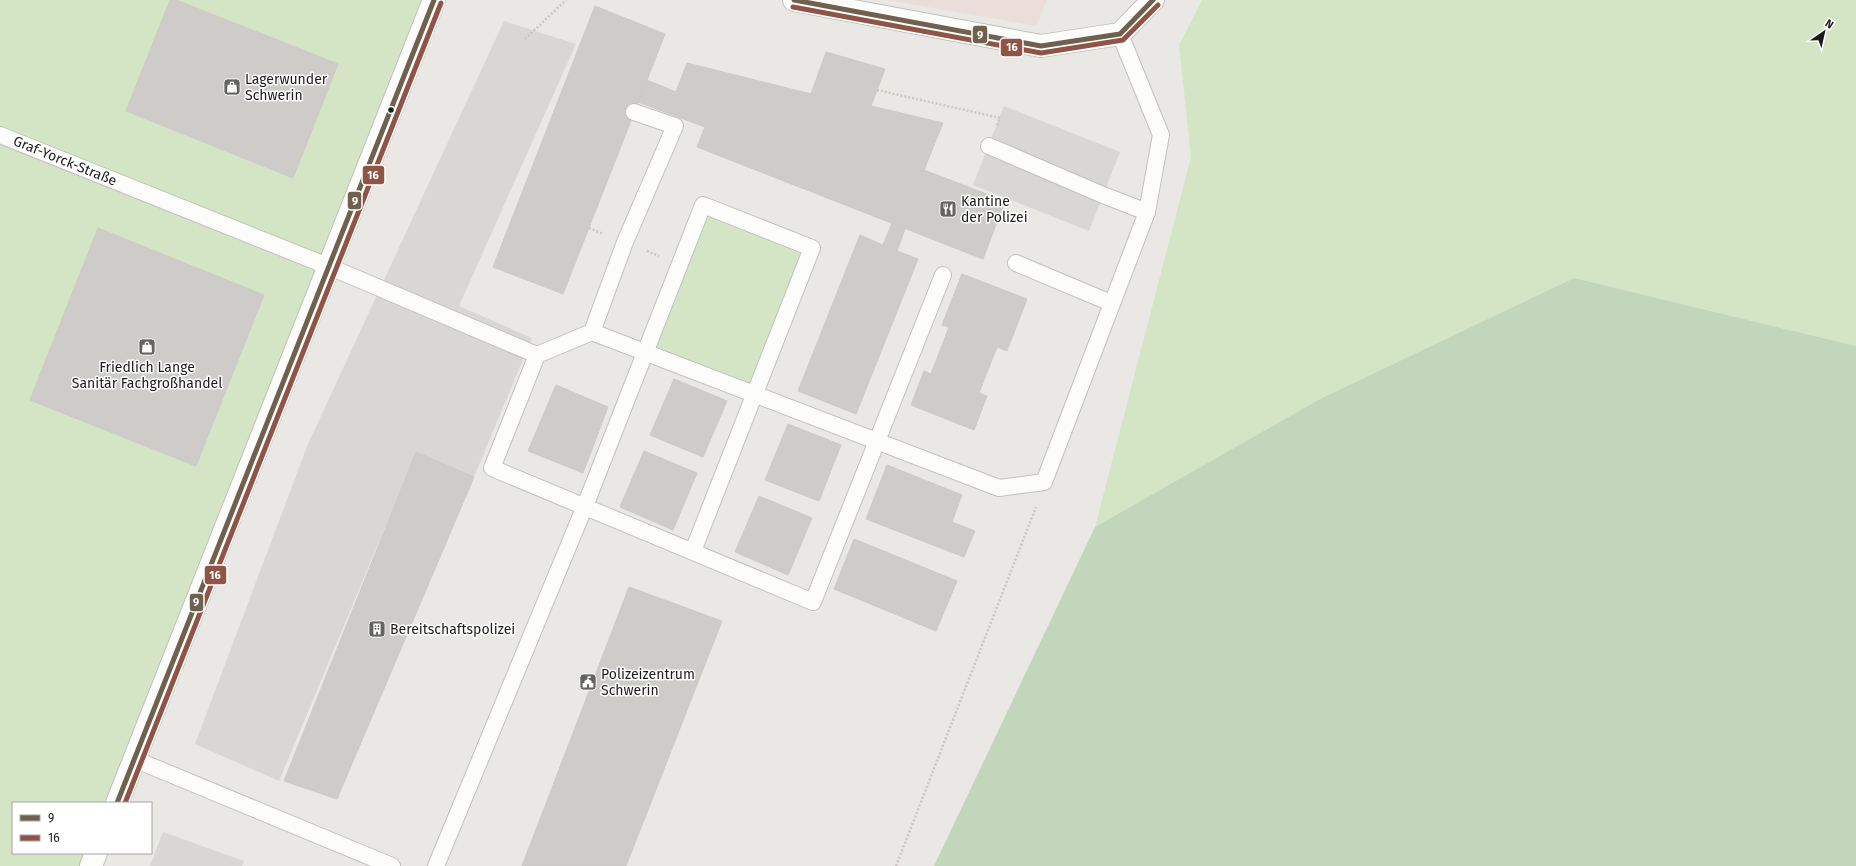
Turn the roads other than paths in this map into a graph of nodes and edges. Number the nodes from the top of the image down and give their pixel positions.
1 (434, 0) edge
2 (794, 0) edge
3 (1153, 0) edge
4 (1120, 34) junction
5 (634, 112) dead end
6 (0, 135) edge
7 (989, 146) road end
8 (1147, 212) junction
9 (1016, 264) dead end
10 (330, 267) junction
11 (943, 275) dead end
12 (1111, 304) junction
13 (592, 332) junction
14 (646, 353) junction
15 (537, 355) junction
16 (755, 396) junction
17 (876, 442) junction
18 (585, 506) junction
19 (693, 552) junction
20 (134, 759) junction
21 (116, 802) edge
22 (96, 854) edge
23 (91, 866) edge
24 (392, 866) edge
25 (436, 866) edge

1 - 10 street
2 - 4 street
3 - 4 street
4 - 8 lane
5 - 13 lane
6 - 10 lane, Graf-Yorck-Straße
7 - 8 lane
8 - 12 lane
9 - 12 lane
10 - 15 lane, Graf-Yorck-Straße
10 - 20 street
11 - 17 lane
12 - 17 lane
13 - 14 lane
13 - 15 lane
14 - 16 lane
14 - 16 lane
14 - 18 lane
15 - 18 lane
16 - 17 lane
16 - 19 lane
17 - 19 lane
18 - 19 lane
18 - 25 lane
20 - 21 street
20 - 24 lane
22 - 23 street

